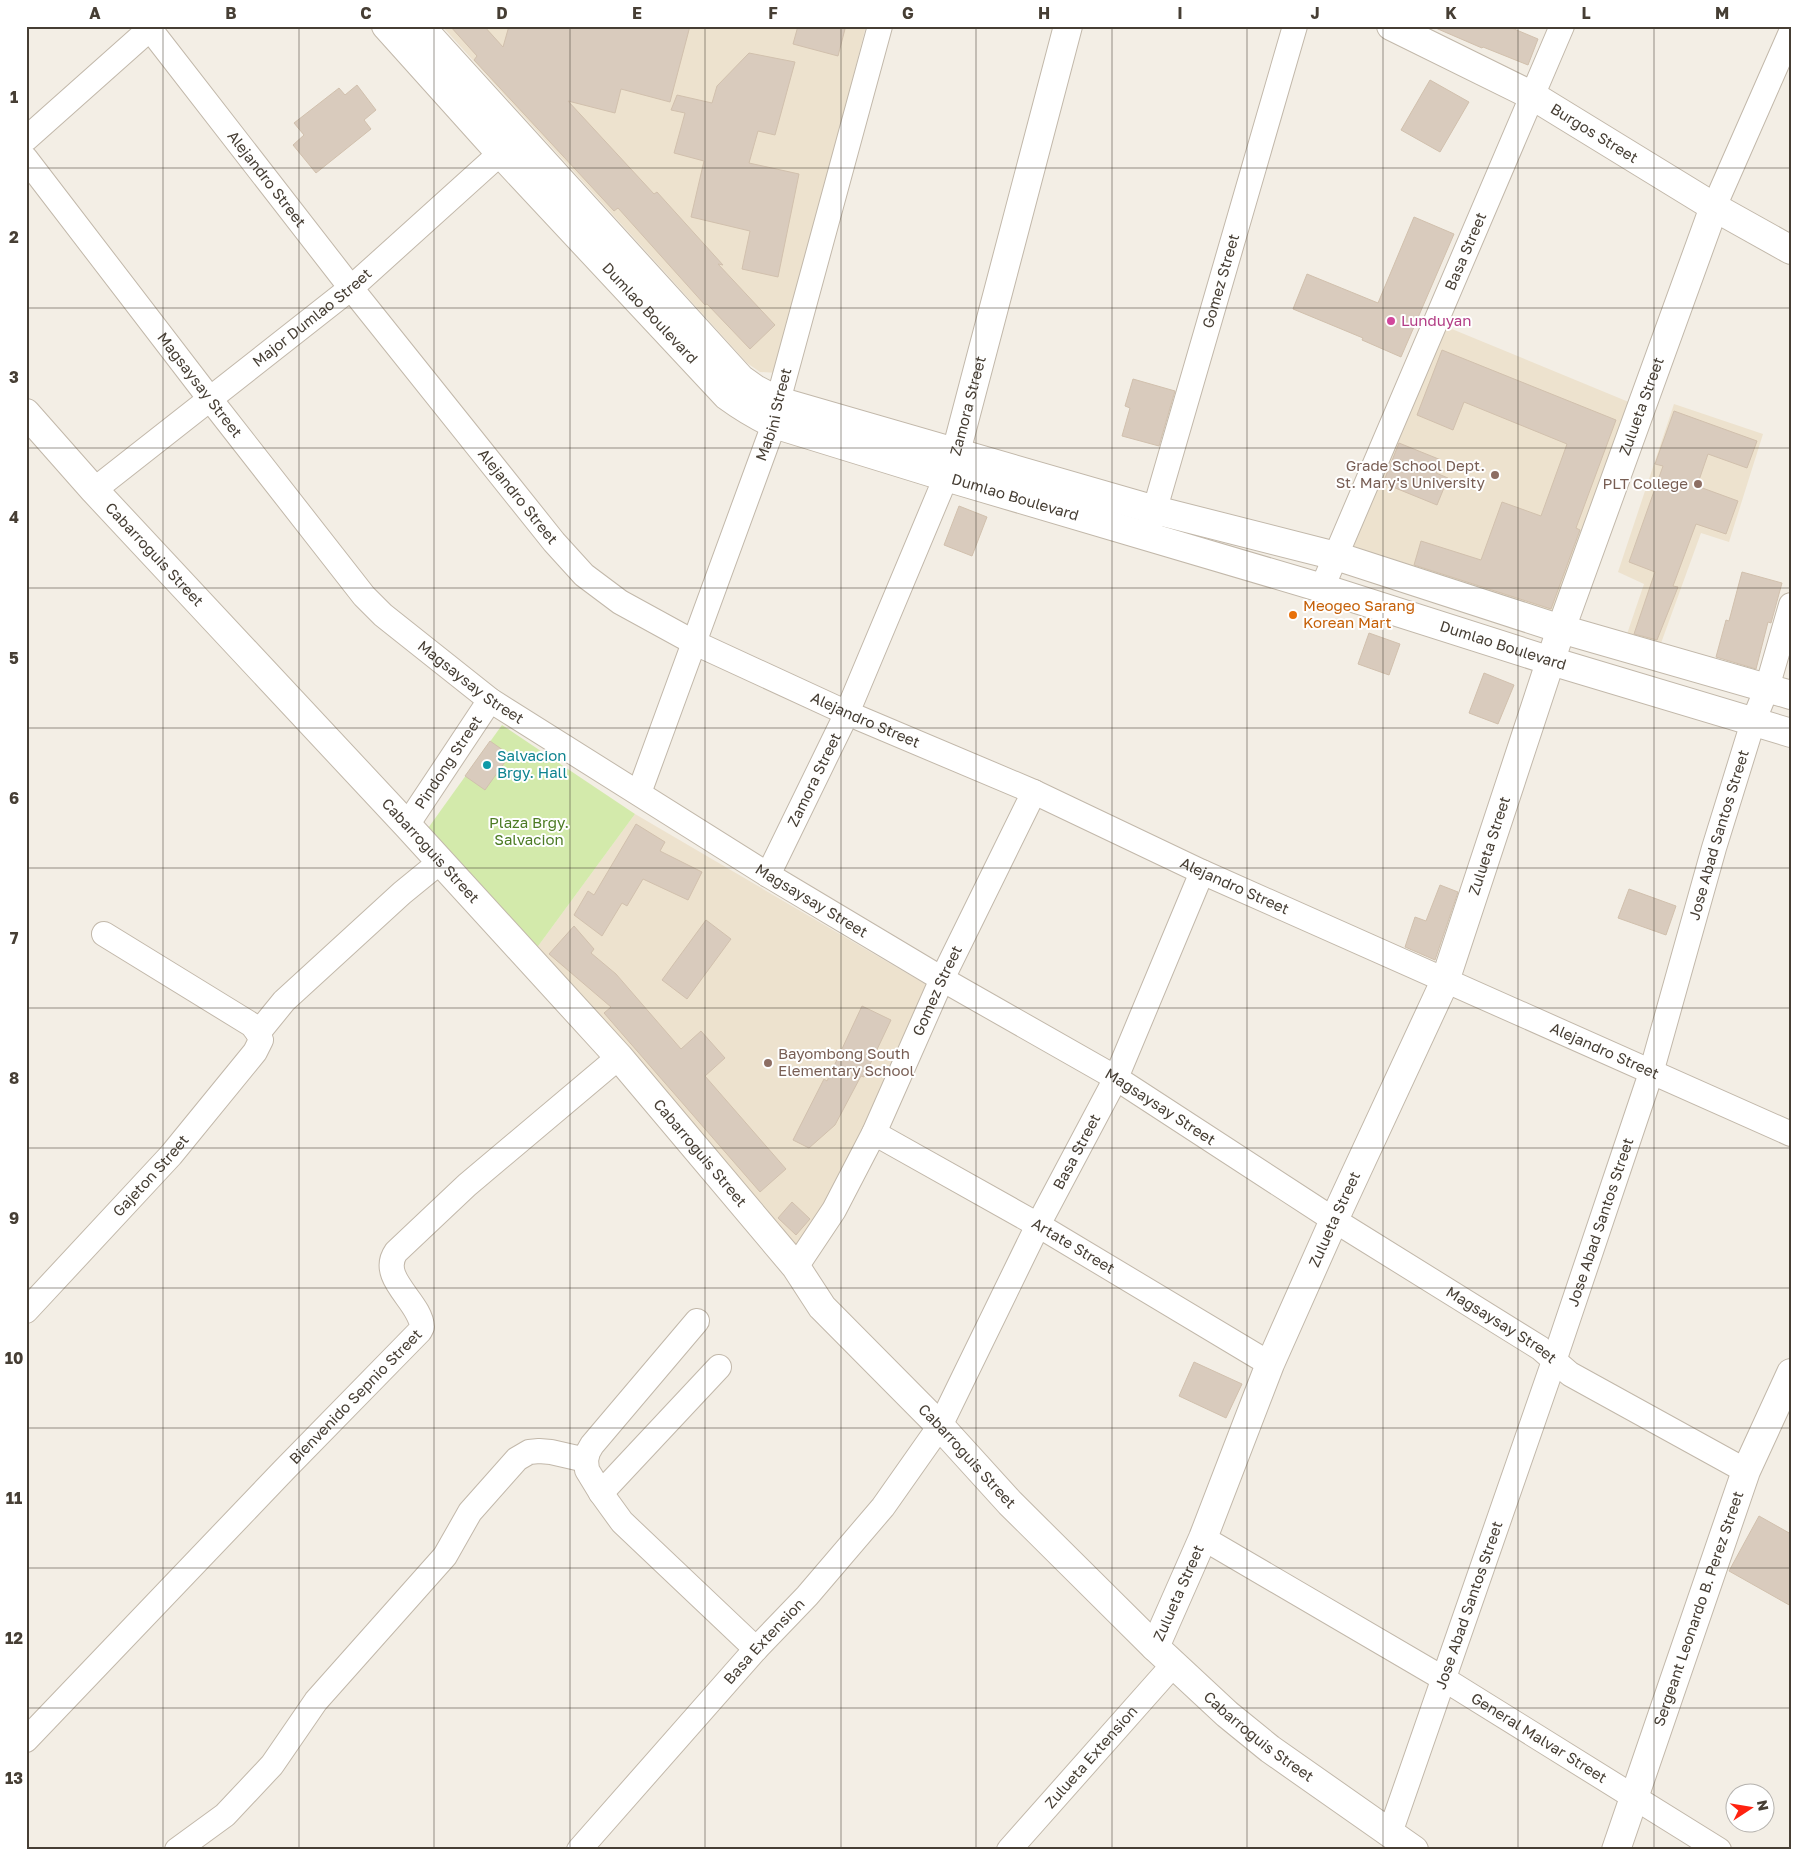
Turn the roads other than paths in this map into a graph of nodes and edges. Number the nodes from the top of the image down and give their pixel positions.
1 (386, 26) edge
2 (420, 26) edge
3 (880, 26) edge
4 (1068, 26) edge
5 (1295, 26) edge
6 (1391, 26) edge
7 (1562, 26) edge
8 (151, 28) edge
9 (1791, 32) edge
10 (1533, 96) junction
11 (26, 139) edge
12 (510, 145) junction
13 (26, 159) edge
14 (1714, 207) junction
15 (1791, 250) edge
16 (350, 288) junction
17 (210, 399) junction
18 (776, 412) junction
19 (26, 413) edge
20 (956, 452) junction
21 (946, 477) junction
22 (94, 490) junction
23 (1155, 510) junction
24 (1147, 535) junction
25 (1336, 556) junction
26 (1322, 588) junction
27 (1791, 605) edge
28 (1561, 628) junction
29 (693, 642) junction
30 (1551, 661) junction
31 (1779, 691) edge
32 (490, 700) junction
33 (847, 713) junction
34 (1753, 722) junction
35 (1791, 733) edge
36 (1034, 792) junction
37 (639, 793) junction
38 (406, 825) junction
39 (440, 862) junction
40 (1202, 872) junction
41 (768, 875) junction
42 (104, 934) dead end
43 (942, 979) junction
44 (1445, 981) junction
45 (258, 1033) junction
46 (619, 1058) junction
47 (1651, 1073) junction
48 (1116, 1078) junction
49 (874, 1133) junction
50 (1791, 1134) edge
51 (1334, 1220) junction
52 (1038, 1225) junction
53 (796, 1268) junction
54 (26, 1311) edge
55 (697, 1321) dead end
56 (1554, 1362) junction
57 (1270, 1364) junction
58 (719, 1367) dead end
59 (1790, 1380) edge
60 (940, 1426) junction
61 (586, 1460) junction
62 (1746, 1471) junction
63 (600, 1493) junction
64 (1202, 1538) junction
65 (756, 1649) junction
66 (1164, 1656) junction
67 (1444, 1679) junction
68 (26, 1740) edge
69 (1634, 1798) junction
70 (1390, 1833) junction
71 (177, 1850) edge
72 (579, 1850) edge
73 (1009, 1850) edge
74 (1414, 1850) edge
75 (1616, 1850) edge
76 (1719, 1850) edge

1 - 12 street, Dumlao Boulevard
2 - 12 street, Dumlao Boulevard
3 - 18 street, Mabini Street
4 - 20 street, Zamora Street
5 - 23 street, Gomez Street
6 - 10 street, Burgos Street
7 - 10 street, Basa Street
8 - 11 street
8 - 16 street, Alejandro Street
9 - 14 street, Zulueta Street
10 - 14 street, Burgos Street
10 - 25 street, Basa Street
12 - 16 street, Major Dumlao Street
12 - 18 street, Dumlao Boulevard
13 - 17 street, Magsaysay Street
14 - 15 street, Burgos Street
14 - 28 street, Zulueta Street
16 - 17 street, Major Dumlao Street
16 - 29 street, Alejandro Street
17 - 22 street, Major Dumlao Street
17 - 32 street, Magsaysay Street
18 - 20 street, Dumlao Boulevard
18 - 21 street, Dumlao Boulevard
18 - 29 street, Mabini Street
19 - 22 street, Cabarroguis Street
20 - 21 street, Zamora Street
20 - 23 street, Dumlao Boulevard
21 - 24 street, Dumlao Boulevard
21 - 33 street, Zamora Street
22 - 38 street, Cabarroguis Street
23 - 24 street, Gomez Street
23 - 25 street, Dumlao Boulevard
24 - 26 street, Dumlao Boulevard
25 - 26 street, Basa Street
25 - 28 street, Dumlao Boulevard
26 - 30 street, Dumlao Boulevard
27 - 31 street, Jose Abad Santos Street
28 - 30 street, Zulueta Street
28 - 31 street, Dumlao Boulevard
29 - 33 street, Alejandro Street
29 - 37 street, Mabini Street
30 - 34 street, Dumlao Boulevard
30 - 44 street, Zulueta Street
31 - 34 street, Jose Abad Santos Street
32 - 37 street, Magsaysay Street
32 - 38 street, Pindong Street
33 - 36 street, Alejandro Street
33 - 41 street, Zamora Street
34 - 35 street, Dumlao Boulevard
34 - 47 street, Jose Abad Santos Street
36 - 40 street, Alejandro Street
36 - 43 street, Gomez Street
37 - 41 street, Magsaysay Street
38 - 39 street, Cabarroguis Street
39 - 45 street, Gajeton Street
39 - 46 street, Cabarroguis Street
40 - 44 street, Alejandro Street
40 - 48 street, Basa Street
41 - 43 street, Magsaysay Street
42 - 45 street
43 - 48 street, Magsaysay Street
43 - 49 street, Gomez Street
44 - 47 street, Alejandro Street
44 - 51 street, Zulueta Street
45 - 54 street, Gajeton Street
46 - 53 street, Cabarroguis Street
46 - 68 street, Bienvenido Sepnio Street
47 - 50 street, Alejandro Street
47 - 56 street, Jose Abad Santos Street
48 - 51 street, Magsaysay Street
48 - 52 street, Basa Street
49 - 52 street, Artate Street
49 - 53 street, Gomez Street
51 - 56 street, Magsaysay Street
51 - 57 street, Zulueta Street
52 - 57 street, Artate Street
52 - 60 street, Basa Street
53 - 60 street, Cabarroguis Street
55 - 61 street
56 - 62 street, Magsaysay Street
56 - 67 street, Jose Abad Santos Street
57 - 64 street, Zulueta Street
58 - 63 street
59 - 62 street, Sergeant Leonardo B. Perez Street
60 - 65 street, Basa Extension
60 - 66 street, Cabarroguis Street
61 - 63 street
61 - 71 street
62 - 69 street, Sergeant Leonardo B. Perez Street
63 - 65 street
64 - 66 street, Zulueta Street
64 - 67 street, General Malvar Street
65 - 72 street, Basa Extension
66 - 70 street, Cabarroguis Street
66 - 73 street, Zulueta Extension
67 - 69 street, General Malvar Street
67 - 70 street, Jose Abad Santos Street
69 - 75 street, Sergeant Leonardo B. Perez Street
69 - 76 street, General Malvar Street
70 - 74 street, Cabarroguis Street

